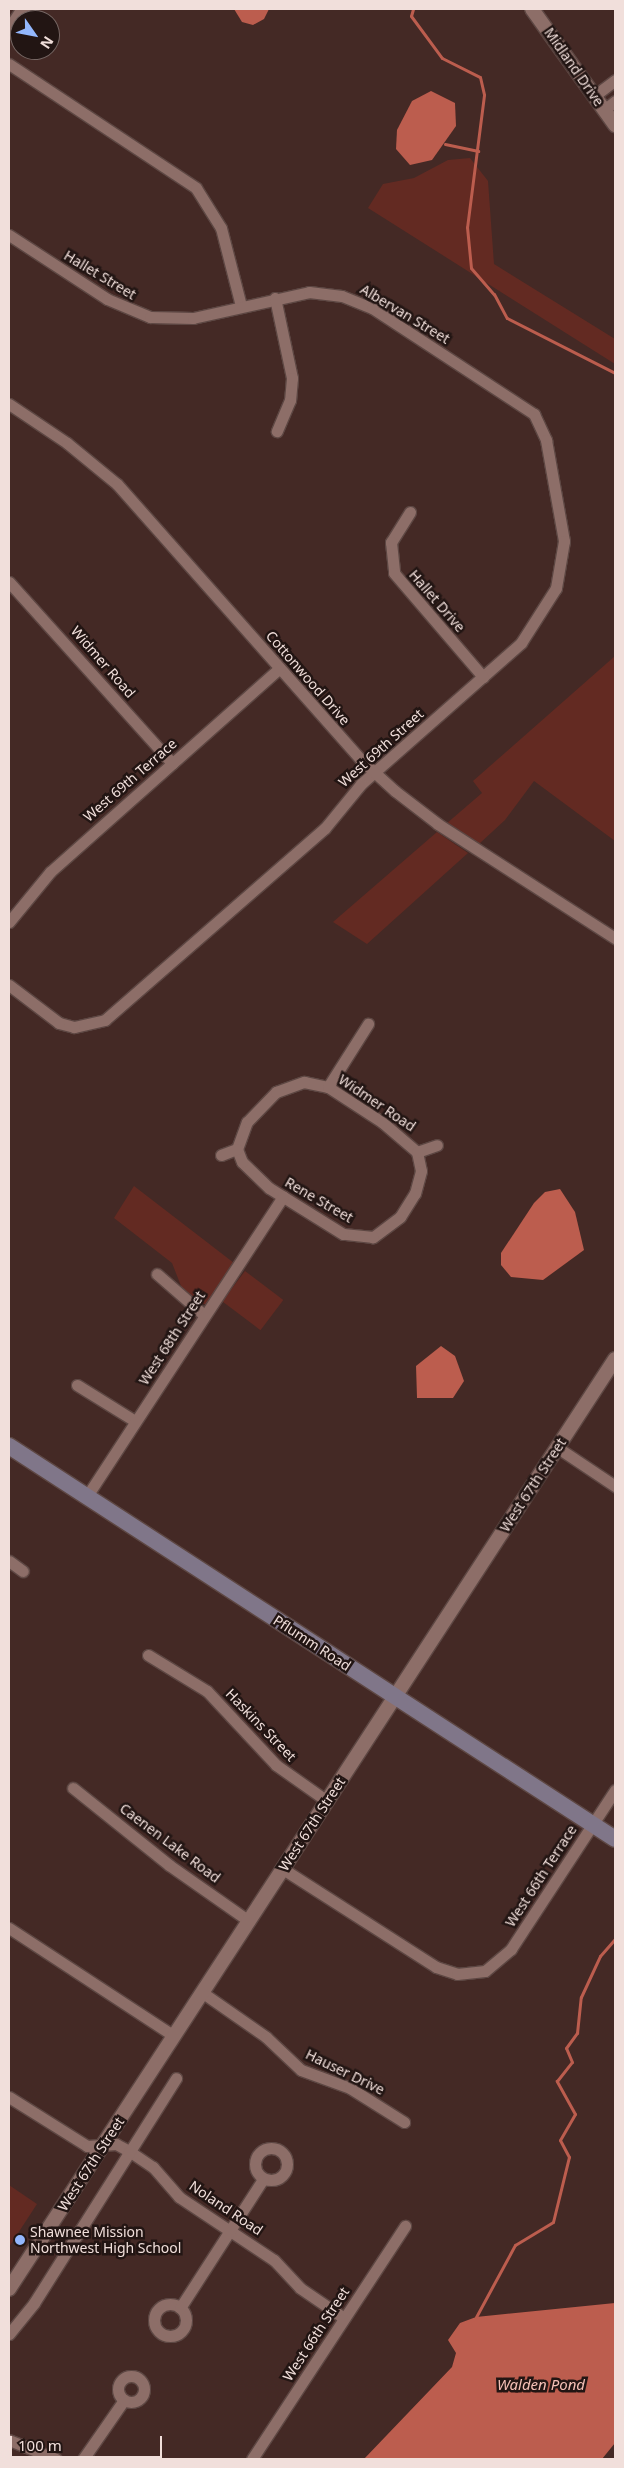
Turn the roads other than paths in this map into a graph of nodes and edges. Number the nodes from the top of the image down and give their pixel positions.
1 (24, 9) edge
2 (532, 9) edge
3 (9, 32) edge
4 (9, 64) edge
5 (615, 80) edge
6 (594, 96) junction
7 (610, 106) edge
8 (615, 125) edge
9 (9, 235) edge
10 (275, 298) junction
11 (241, 306) junction
12 (9, 404) edge
13 (277, 432) dead end
14 (546, 440) joint
15 (410, 512) dead end
16 (9, 582) edge
17 (280, 668) junction
18 (483, 677) junction
19 (172, 763) junction
20 (374, 772) junction
21 (9, 922) edge
22 (615, 938) edge
23 (9, 985) edge
24 (368, 1024) dead end
25 (328, 1087) junction
26 (437, 1145) dead end
27 (237, 1150) junction
28 (417, 1152) junction
29 (221, 1155) dead end
30 (283, 1197) junction
31 (410, 1204) joint
32 (157, 1274) dead end
33 (204, 1315) junction
34 (615, 1359) edge
35 (78, 1385) dead end
36 (135, 1421) junction
37 (9, 1446) edge
38 (558, 1448) junction
39 (615, 1486) edge
40 (87, 1496) junction
41 (9, 1561) edge
42 (23, 1571) dead end
43 (148, 1655) dead end
44 (396, 1697) junction
45 (73, 1788) dead end
46 (615, 1790) edge
47 (327, 1801) junction
48 (593, 1825) junction
49 (615, 1839) edge
50 (283, 1869) junction
51 (249, 1920) junction
52 (9, 1928) edge
53 (203, 1993) junction
54 (174, 2036) junction
55 (176, 2078) dead end
56 (9, 2097) edge
57 (404, 2122) dead end
58 (103, 2145) junction
59 (129, 2150) junction
60 (263, 2179) dead end
61 (405, 2226) dead end
62 (229, 2230) junction
63 (9, 2290) edge
64 (180, 2308) dead end
65 (344, 2318) junction
66 (9, 2334) edge
67 (124, 2400) dead end
68 (9, 2440) edge
69 (56, 2459) edge
70 (83, 2459) edge
71 (252, 2459) edge

1 - 3 street
2 - 6 street, Midland Drive
4 - 11 street
5 - 6 street
6 - 7 street, Midland Drive
7 - 8 street, Midland Drive
9 - 11 street, Hallet Street
10 - 11 street, Albervan Street
10 - 13 street
10 - 14 street, Albervan Street
12 - 17 street, Cottonwood Drive
14 - 18 street, West 69th Street
15 - 18 street, Hallet Drive
16 - 19 street, Widmer Road
17 - 19 street, West 69th Terrace
17 - 20 street, Cottonwood Drive
18 - 20 street, West 69th Street
19 - 21 street, West 69th Terrace
20 - 22 street, Cottonwood Drive
20 - 23 street, West 69th Street
24 - 25 street
25 - 27 street, Widmer Road
25 - 28 street, Widmer Road
26 - 28 street
27 - 29 street
27 - 30 street, Rene Street
28 - 31 street, Widmer Road
30 - 31 street, Rene Street
30 - 33 street, West 68th Street
32 - 33 street
33 - 36 street, West 68th Street
34 - 38 street, West 67th Street
35 - 36 street
36 - 40 street, West 68th Street
37 - 40 main road, Pflumm Road
38 - 39 street
38 - 44 street, West 67th Street
40 - 44 main road, Pflumm Road
41 - 42 street
43 - 47 street, Haskins Street
44 - 47 street, West 67th Street
44 - 48 main road, Pflumm Road
45 - 51 street, Caenen Lake Road
46 - 48 street, West 66th Terrace
47 - 50 street, West 67th Street
48 - 49 main road, Pflumm Road
48 - 50 street, West 66th Terrace
50 - 51 street, West 67th Street
51 - 53 street, West 67th Street
52 - 54 street
53 - 54 street, West 67th Street
53 - 57 street, Hauser Drive
54 - 58 street, West 67th Street
55 - 59 street, West 67th Street
56 - 58 street, Noland Road
58 - 59 street, Noland Road
58 - 63 street, West 67th Street
59 - 62 street, Noland Road
59 - 66 street, West 67th Street
60 - 62 street
61 - 65 street, West 66th Street
62 - 64 street
62 - 65 street, Noland Road
65 - 71 street, West 66th Street
67 - 70 street
68 - 69 street

